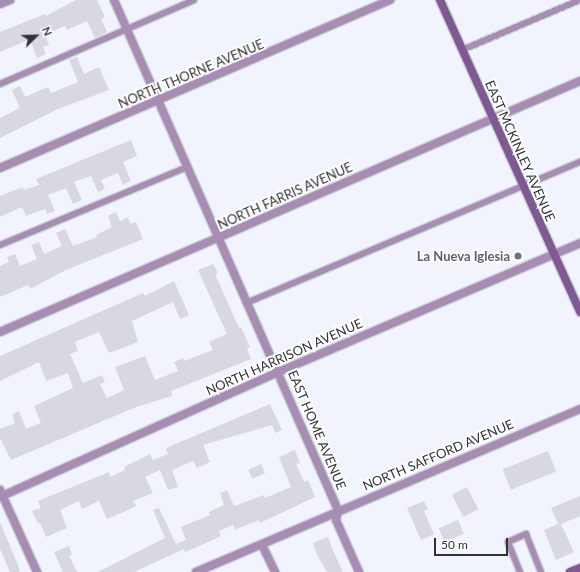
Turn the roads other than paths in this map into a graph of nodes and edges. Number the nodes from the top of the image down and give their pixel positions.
1 (10, 0) edge
2 (114, 0) edge
3 (194, 0) edge
4 (390, 0) edge
5 (440, 0) edge
6 (580, 0) edge
7 (0, 4) edge
8 (126, 29) junction
9 (462, 50) junction
10 (580, 81) edge
11 (0, 84) edge
12 (158, 102) junction
13 (492, 118) junction
14 (580, 162) edge
15 (187, 167) junction
16 (0, 168) edge
17 (523, 187) junction
18 (220, 239) junction
19 (580, 243) edge
20 (0, 245) edge
21 (554, 254) junction
22 (246, 303) junction
23 (580, 312) edge
24 (0, 332) edge
25 (278, 372) junction
26 (580, 409) edge
27 (1, 495) edge
28 (338, 510) junction
29 (262, 545) junction
30 (580, 568) edge
31 (37, 572) edge
32 (196, 572) edge
33 (275, 572) edge
34 (359, 572) edge
35 (520, 572) edge
36 (541, 572) edge
37 (570, 572) edge

1 - 7 street
2 - 8 street, EAST HOME AVENUE
3 - 8 lane
4 - 12 street, NORTH THORNE AVENUE
5 - 9 main road, EAST MCKINLEY AVENUE
6 - 9 lane
8 - 11 lane
8 - 12 street, EAST HOME AVENUE
9 - 13 main road, EAST MCKINLEY AVENUE
10 - 13 street, NORTH FARRIS AVENUE
12 - 15 street, EAST HOME AVENUE
12 - 16 street, NORTH THORNE AVENUE
13 - 17 main road, EAST MCKINLEY AVENUE
13 - 18 street, NORTH FARRIS AVENUE
14 - 17 lane
15 - 18 street, EAST HOME AVENUE
15 - 20 lane
17 - 21 main road, EAST MCKINLEY AVENUE
17 - 22 lane
18 - 22 street, EAST HOME AVENUE
18 - 24 street, NORTH FARRIS AVENUE
19 - 21 street, NORTH HARRISON AVENUE
21 - 23 main road, EAST MCKINLEY AVENUE
21 - 25 street, NORTH HARRISON AVENUE
22 - 25 street, EAST HOME AVENUE
25 - 27 street, NORTH HARRISON AVENUE
25 - 28 street, EAST HOME AVENUE
26 - 28 street, NORTH SAFFORD AVENUE
27 - 31 street
28 - 29 street, NORTH SAFFORD AVENUE
28 - 34 street, EAST HOME AVENUE
29 - 32 street, NORTH SAFFORD AVENUE
29 - 33 street
30 - 37 main road
35 - 36 lane

